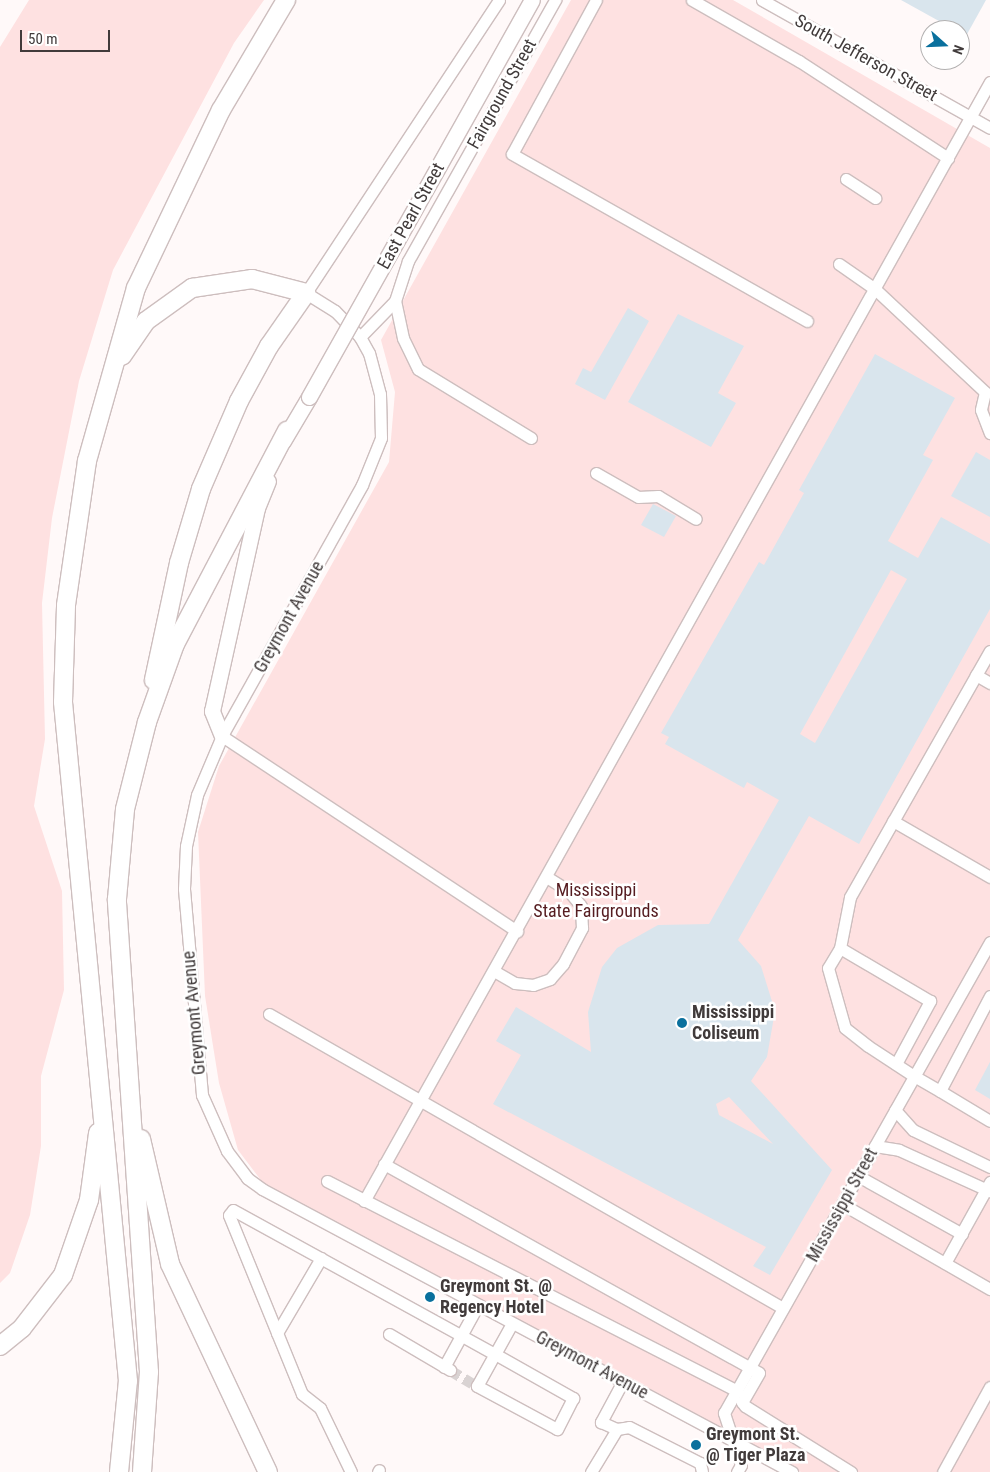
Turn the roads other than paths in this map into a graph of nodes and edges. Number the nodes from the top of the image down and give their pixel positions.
1 (286, 0) edge
2 (499, 0) edge
3 (532, 0) edge
4 (555, 0) edge
5 (596, 0) edge
6 (692, 0) edge
7 (762, 0) edge
8 (990, 82) edge
9 (970, 117) junction
10 (990, 128) edge
11 (948, 158) junction
12 (846, 178) dead end
13 (876, 198) dead end
14 (839, 264) dead end
15 (875, 289) junction
16 (306, 293) junction
17 (395, 301) junction
18 (807, 321) dead end
19 (360, 336) junction
20 (112, 370) junction
21 (987, 395) edge
22 (287, 431) junction
23 (990, 433) edge
24 (531, 438) dead end
25 (596, 473) dead end
26 (696, 519) dead end
27 (990, 651) edge
28 (976, 675) junction
29 (990, 683) edge
30 (147, 722) junction
31 (222, 736) junction
32 (893, 821) junction
33 (990, 876) edge
34 (547, 877) junction
35 (517, 931) junction
36 (990, 942) edge
37 (840, 948) junction
38 (494, 971) junction
39 (990, 996) edge
40 (269, 1014) dead end
41 (896, 1064) junction
42 (914, 1076) junction
43 (129, 1083) junction
44 (940, 1091) junction
45 (421, 1100) junction
46 (103, 1103) junction
47 (896, 1110) junction
48 (990, 1120) edge
49 (875, 1146) junction
50 (384, 1164) junction
51 (990, 1167) edge
52 (858, 1176) junction
53 (327, 1181) dead end
54 (989, 1187) edge
55 (364, 1201) junction
56 (842, 1204) junction
57 (962, 1234) junction
58 (321, 1258) junction
59 (945, 1263) junction
60 (990, 1288) edge
61 (478, 1305) junction
62 (783, 1308) junction
63 (512, 1323) junction
64 (277, 1333) junction
65 (389, 1334) dead end
66 (462, 1336) junction
67 (0, 1346) edge
68 (495, 1354) junction
69 (750, 1368) junction
70 (622, 1381) junction
71 (990, 1387) edge
72 (737, 1391) junction
73 (617, 1430) junction
74 (733, 1439) junction
75 (119, 1472) edge
76 (142, 1472) edge
77 (268, 1472) edge
78 (351, 1472) edge
79 (590, 1472) edge
80 (702, 1472) edge
81 (737, 1472) edge
82 (792, 1472) edge
83 (851, 1472) edge
84 (943, 1472) edge

1 - 20 highway
2 - 16 street
3 - 22 main road, East Pearl Street, bridge
4 - 17 street, Fairground Street
5 - 18 street
6 - 11 street
7 - 9 street, South Jefferson Street
8 - 9 street
9 - 10 street, South Jefferson Street
9 - 11 street
11 - 15 street
12 - 13 street
14 - 15 street
15 - 21 street
15 - 34 street
16 - 19 street, Greymont Avenue
16 - 20 highway
16 - 30 highway
17 - 19 street
17 - 24 street
19 - 31 street, Greymont Avenue
20 - 46 highway
21 - 23 street
22 - 30 highway
22 - 31 main road, East Pearl Street
25 - 26 street
27 - 28 street
28 - 29 street
28 - 32 street
30 - 43 highway
31 - 35 street
31 - 61 street, Greymont Avenue
32 - 33 street
32 - 37 street
34 - 35 street
34 - 38 street
35 - 38 street
36 - 42 street, Mississippi Street
37 - 41 street
37 - 41 street
38 - 45 street
39 - 44 street
40 - 45 street
41 - 42 street
42 - 44 street
42 - 47 street, Mississippi Street
43 - 76 highway
43 - 77 highway
44 - 48 street
45 - 50 street
45 - 62 street
46 - 67 highway
46 - 75 highway
47 - 49 street, Mississippi Street
47 - 51 street
49 - 52 street, Mississippi Street
49 - 54 street
50 - 55 street
50 - 69 street
52 - 56 street, Mississippi Street
52 - 57 street
53 - 55 street
54 - 57 street
55 - 72 street
56 - 59 street
56 - 62 street, Mississippi Street
57 - 59 street
58 - 64 street
58 - 64 street
58 - 66 street
59 - 60 street
61 - 63 street, Greymont Avenue
61 - 66 street
62 - 69 street, Mississippi Street
63 - 68 street
63 - 70 street, Greymont Avenue
64 - 78 street
65 - 66 street
66 - 68 street
68 - 68 street
69 - 72 street, Mississippi Street
69 - 83 street
70 - 73 street
70 - 74 street, Greymont Avenue
71 - 84 street
72 - 74 street, Mississippi Street
73 - 79 street
73 - 80 street
74 - 81 street, Mississippi Street
74 - 82 street, Greymont Avenue

